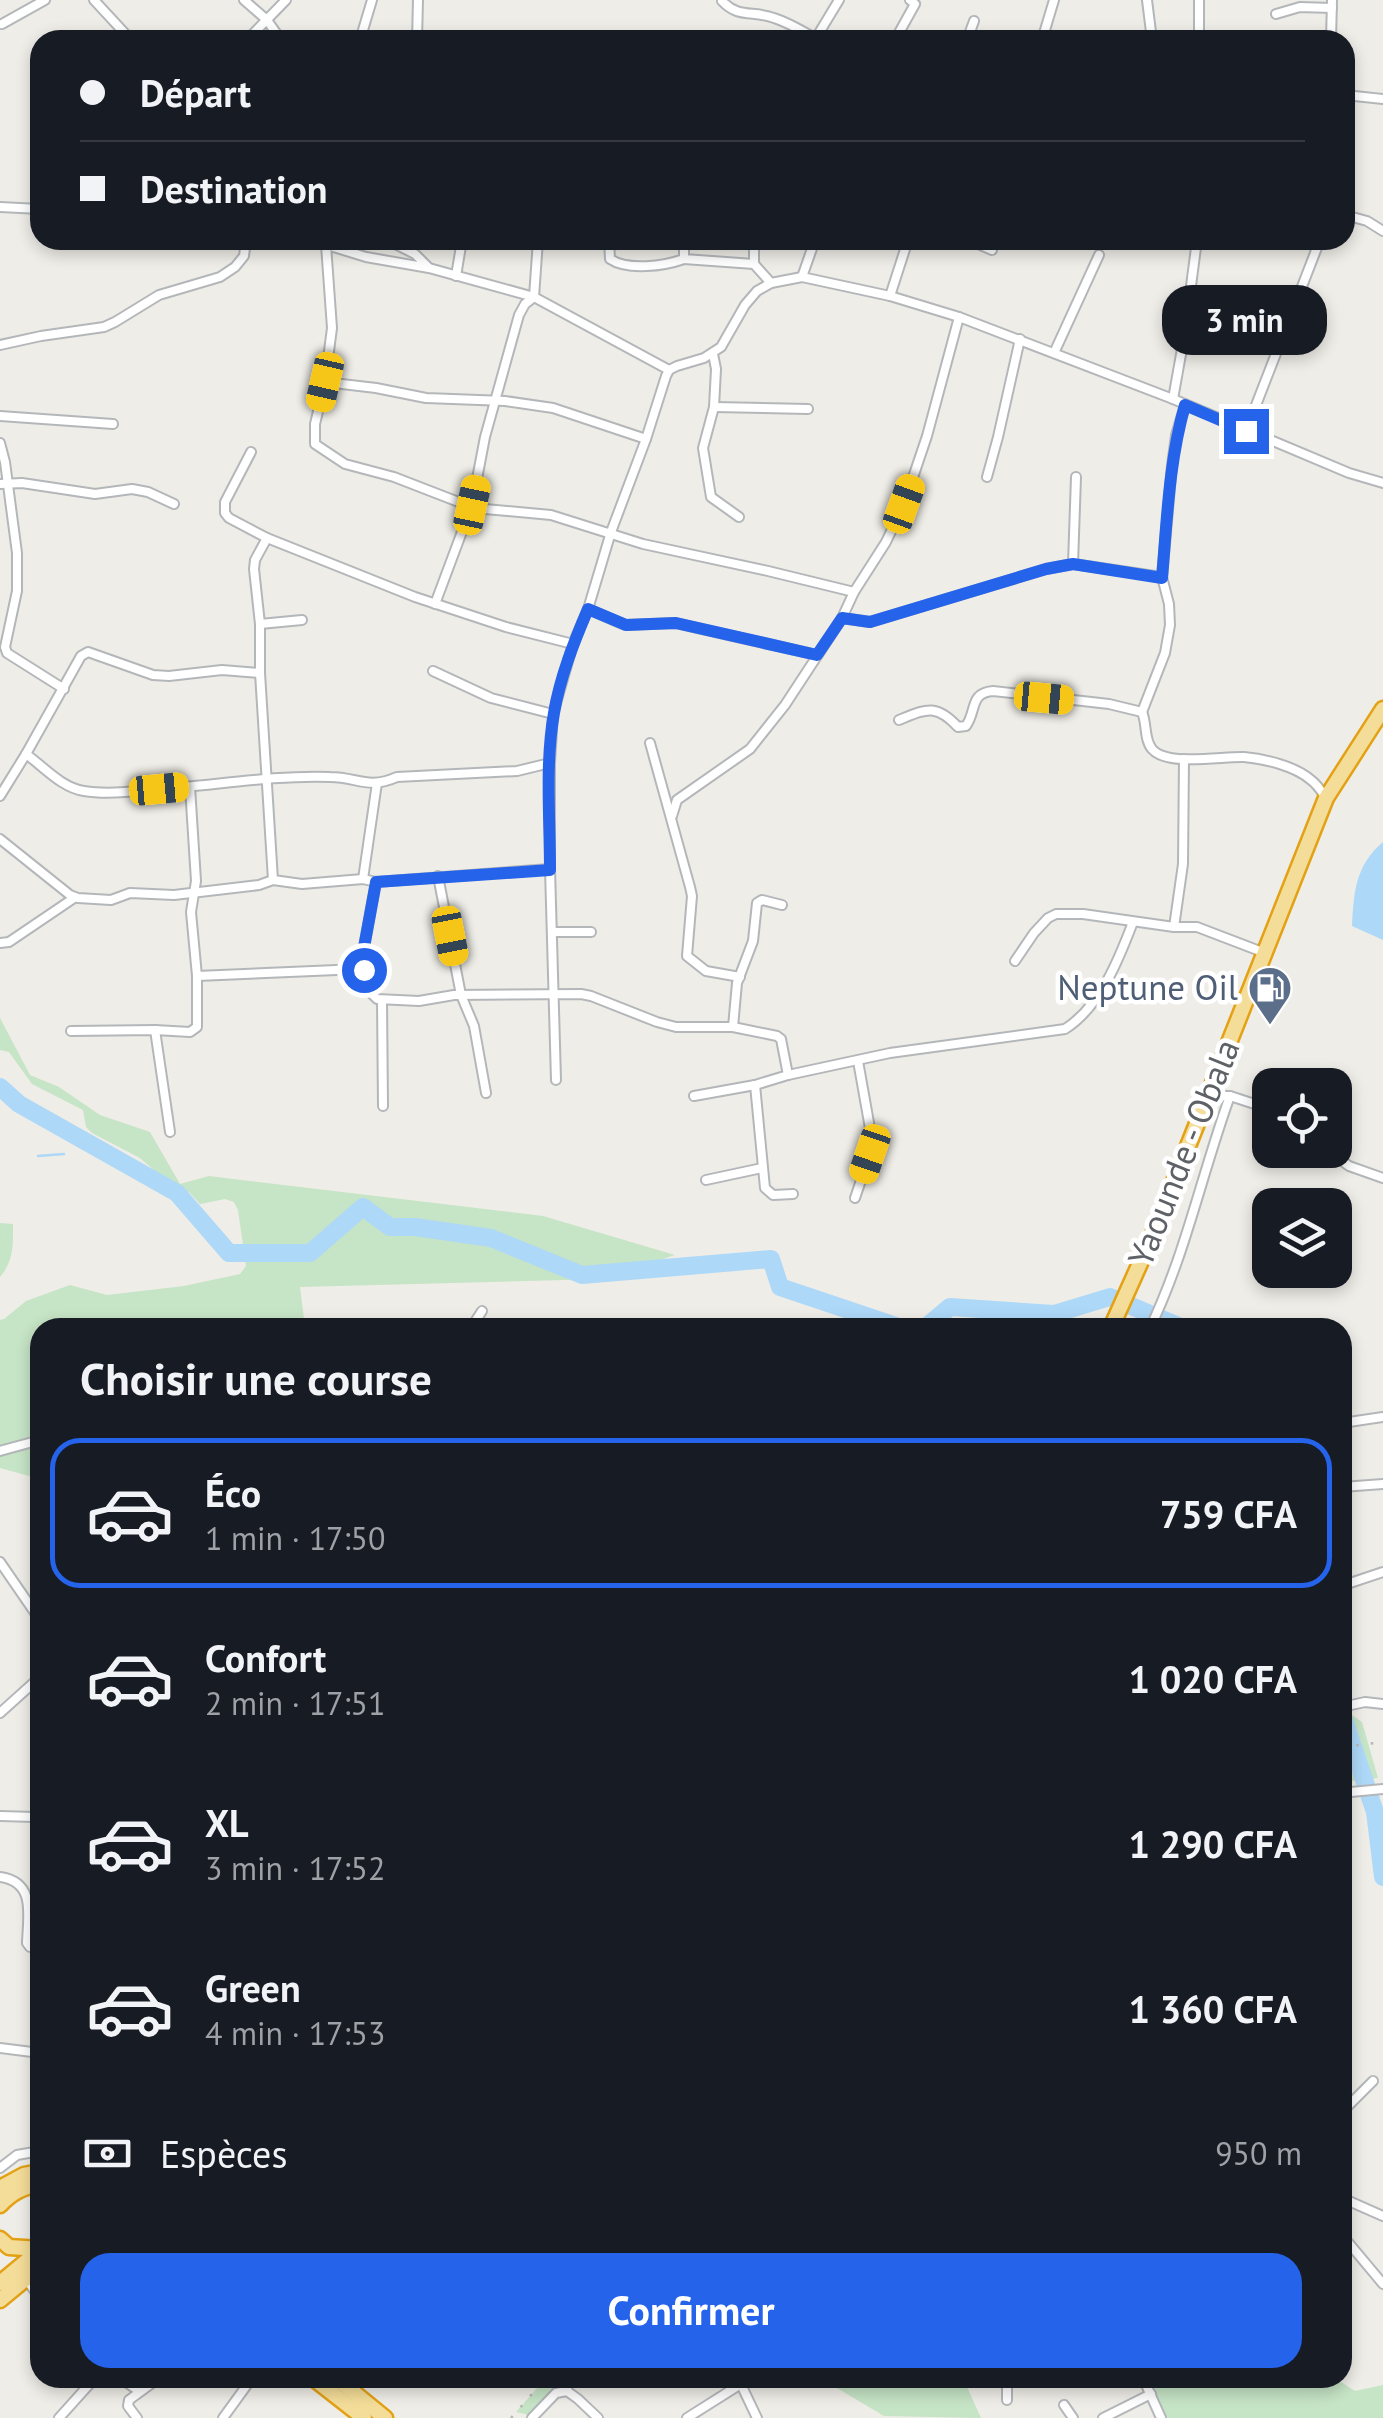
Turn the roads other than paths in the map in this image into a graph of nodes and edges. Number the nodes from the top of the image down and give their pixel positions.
1 (45, 0) edge
2 (94, 0) edge
3 (244, 0) edge
4 (286, 0) edge
5 (372, 0) edge
6 (418, 0) edge
7 (839, 0) edge
8 (1054, 0) edge
9 (1147, 0) edge
10 (1200, 0) edge
11 (722, 1) edge
12 (915, 1) edge
13 (1332, 4) edge
14 (1276, 14) dead end
15 (267, 20) junction
16 (974, 21) dead end
17 (2, 24) edge
18 (122, 30) edge
19 (258, 30) edge
20 (274, 30) edge
21 (363, 30) edge
22 (417, 30) edge
23 (798, 30) edge
24 (822, 30) edge
25 (900, 30) edge
26 (971, 30) edge
27 (1045, 30) edge
28 (1151, 30) edge
29 (1199, 30) edge
30 (1331, 30) edge
31 (1355, 96) edge
32 (1383, 99) edge
33 (0, 207) edge
34 (30, 209) edge
35 (1355, 218) edge
36 (1383, 230) edge
37 (245, 250) edge
38 (326, 250) edge
39 (343, 250) edge
40 (407, 250) edge
41 (460, 250) edge
42 (537, 250) edge
43 (608, 250) edge
44 (684, 250) edge
45 (754, 250) edge
46 (811, 250) edge
47 (905, 250) edge
48 (1196, 250) edge
49 (1316, 250) edge
50 (1099, 255) dead end
51 (684, 259) junction
52 (754, 264) junction
53 (429, 268) junction
54 (456, 276) junction
55 (802, 277) junction
56 (771, 283) junction
57 (890, 296) junction
58 (534, 298) junction
59 (959, 317) junction
60 (1020, 339) junction
61 (0, 346) edge
62 (1054, 353) junction
63 (713, 354) junction
64 (669, 370) junction
65 (325, 382) junction
66 (1172, 399) junction
67 (495, 401) junction
68 (1185, 405) junction
69 (714, 407) junction
70 (808, 409) dead end
71 (0, 416) edge
72 (113, 424) dead end
73 (1246, 431) junction
74 (646, 439) junction
75 (0, 443) edge
76 (251, 452) dead end
77 (987, 477) dead end
78 (1076, 477) dead end
79 (1383, 483) edge
80 (4, 484) edge
81 (174, 504) dead end
82 (472, 505) junction
83 (740, 517) dead end
84 (611, 532) junction
85 (267, 538) junction
86 (1073, 564) junction
87 (1162, 578) junction
88 (854, 592) junction
89 (435, 604) junction
90 (588, 609) junction
91 (842, 618) junction
92 (302, 620) dead end
93 (260, 624) junction
94 (573, 644) junction
95 (817, 655) junction
96 (433, 671) dead end
97 (260, 673) junction
98 (64, 689) junction
99 (1383, 708) edge
100 (1142, 712) junction
101 (553, 714) junction
102 (899, 720) dead end
103 (650, 743) dead end
104 (26, 754) junction
105 (1184, 759) junction
106 (550, 763) junction
107 (265, 779) junction
108 (377, 783) junction
109 (190, 787) junction
110 (0, 796) edge
111 (1326, 798) junction
112 (672, 816) junction
113 (0, 840) edge
114 (550, 870) junction
115 (438, 876) junction
116 (272, 880) junction
117 (362, 880) junction
118 (376, 882) junction
119 (196, 891) junction
120 (74, 898) junction
121 (782, 905) dead end
122 (1133, 922) junction
123 (1174, 927) junction
124 (552, 932) junction
125 (591, 932) dead end
126 (0, 943) edge
127 (1266, 953) junction
128 (1015, 961) dead end
129 (358, 971) junction
130 (198, 976) junction
131 (740, 977) junction
132 (461, 995) junction
133 (554, 996) junction
134 (382, 1001) junction
135 (733, 1027) junction
136 (155, 1030) junction
137 (71, 1031) dead end
138 (858, 1060) junction
139 (788, 1075) junction
140 (556, 1080) dead end
141 (755, 1085) junction
142 (486, 1093) dead end
143 (694, 1096) dead end
144 (1210, 1096) junction
145 (1230, 1096) junction
146 (1252, 1103) edge
147 (383, 1106) dead end
148 (170, 1132) dead end
149 (1352, 1167) edge
150 (762, 1168) junction
151 (1383, 1178) edge
152 (706, 1180) dead end
153 (793, 1194) dead end
154 (855, 1198) dead end
155 (482, 1312) dead end
156 (478, 1318) edge
157 (1115, 1318) edge
158 (1155, 1318) edge
159 (1383, 1418) edge
160 (1352, 1422) edge
161 (30, 1443) edge
162 (0, 1451) edge
163 (1383, 1484) edge
164 (1352, 1486) edge
165 (0, 1562) edge
166 (1383, 1572) edge
167 (1352, 1582) edge
168 (30, 1606) edge
169 (30, 1686) edge
170 (1383, 1704) edge
171 (1352, 1705) edge
172 (0, 1713) edge
173 (1383, 1789) edge
174 (1352, 1792) edge
175 (0, 1816) edge
176 (30, 1817) edge
177 (0, 1877) edge
178 (30, 1947) edge
179 (0, 2048) edge
180 (30, 2052) edge
181 (1373, 2081) dead end
182 (1352, 2102) edge
183 (30, 2153) edge
184 (0, 2168) edge
185 (30, 2173) edge
186 (30, 2186) edge
187 (0, 2188) edge
188 (1352, 2202) edge
189 (0, 2205) edge
190 (1383, 2216) edge
191 (0, 2239) edge
192 (30, 2248) edge
193 (1352, 2248) edge
194 (30, 2258) edge
195 (30, 2276) edge
196 (26, 2279) junction
197 (0, 2283) edge
198 (30, 2284) edge
199 (1383, 2284) edge
200 (0, 2300) edge
201 (87, 2388) edge
202 (136, 2388) edge
203 (142, 2388) edge
204 (245, 2388) edge
205 (326, 2388) edge
206 (348, 2388) edge
207 (567, 2388) edge
208 (734, 2388) edge
209 (742, 2388) edge
210 (1007, 2388) edge
211 (1148, 2388) edge
212 (139, 2390) junction
213 (567, 2392) junction
214 (1151, 2394) junction
215 (1006, 2400) dead end
216 (1064, 2405) dead end
217 (59, 2418) edge
218 (136, 2418) edge
219 (223, 2418) edge
220 (364, 2418) edge
221 (386, 2418) edge
222 (532, 2418) edge
223 (598, 2418) edge
224 (688, 2418) edge
225 (757, 2418) edge
226 (1074, 2418) edge
227 (1103, 2418) edge
228 (1161, 2418) edge

1 - 17 street
2 - 18 street
3 - 15 street
4 - 15 street
5 - 21 street
6 - 22 street
7 - 24 street
8 - 27 street
9 - 28 street
10 - 29 street
11 - 23 street
12 - 25 street
13 - 14 street
13 - 30 street
15 - 19 street
15 - 20 street
16 - 26 street
31 - 32 street
33 - 34 street
35 - 36 street
37 - 61 street
38 - 65 street
39 - 53 street
40 - 53 street
41 - 54 street
42 - 58 street
43 - 51 street
44 - 51 street
45 - 52 street
46 - 55 street
47 - 57 street
48 - 66 street
49 - 73 street
50 - 62 street
51 - 52 street
52 - 56 street
53 - 54 street
54 - 58 street
55 - 56 street
55 - 57 street
56 - 63 street
57 - 59 street
58 - 64 street
58 - 67 street
59 - 60 street
59 - 88 street
60 - 62 street
60 - 77 street
62 - 66 street
63 - 64 street
63 - 69 street
64 - 74 street
65 - 67 street
65 - 82 street
66 - 68 street
67 - 74 street
67 - 82 street
68 - 73 street
68 - 87 street
69 - 70 street
69 - 83 street
71 - 72 street
73 - 79 street
74 - 84 street
75 - 80 street
76 - 85 street
78 - 86 street
80 - 81 street
80 - 98 street
82 - 84 street
82 - 89 street
84 - 88 street
84 - 90 street
85 - 89 street
85 - 93 street
86 - 87 street
86 - 91 street
87 - 100 street
88 - 91 street
89 - 94 street
90 - 94 street
90 - 95 street
91 - 95 street
92 - 93 street
93 - 97 street
94 - 101 street
95 - 112 street
96 - 101 street
97 - 98 street
97 - 107 street
98 - 104 street
99 - 111 highway, Yaounde - Obala
100 - 102 street
100 - 105 street
101 - 106 street
103 - 112 street
104 - 109 street
104 - 110 street
105 - 111 street
105 - 123 street
106 - 108 street
106 - 114 street
107 - 108 street
107 - 109 street
107 - 116 street
108 - 117 street
109 - 119 street
111 - 127 highway, Yaounde - Obala
112 - 131 street
113 - 120 street
114 - 115 street
114 - 124 street
115 - 118 street
115 - 132 street
116 - 117 street
116 - 119 street
117 - 118 street
118 - 129 street
119 - 120 street
119 - 130 street
120 - 126 street
121 - 131 street
122 - 123 street
122 - 128 street
122 - 138 street
123 - 127 street
124 - 125 street
124 - 133 street
127 - 144 highway, Yaounde - Obala
129 - 130 street
129 - 134 street
130 - 136 street
131 - 135 street
132 - 133 street
132 - 134 street
132 - 142 street
133 - 135 street
133 - 140 street
134 - 147 street
135 - 139 street
136 - 137 street
136 - 148 street
138 - 139 street
138 - 154 street
139 - 141 street
141 - 143 street
141 - 150 street
144 - 145 street
144 - 157 highway, Yaounde - Obala
145 - 146 street
145 - 158 street
149 - 151 street
150 - 152 street
150 - 153 street
155 - 156 street
159 - 160 street
161 - 162 street
163 - 164 street
165 - 168 street
166 - 167 street
169 - 172 street
170 - 171 street
173 - 174 street
175 - 176 street
177 - 178 street
179 - 180 street
181 - 182 street
183 - 184 street
185 - 187 highway
186 - 189 highway
188 - 190 street
191 - 192 highway
193 - 199 street
194 - 197 highway
195 - 196 highway
196 - 198 street
196 - 200 highway
201 - 217 street
202 - 212 street
203 - 212 street
204 - 219 street
205 - 220 highway
206 - 221 highway
207 - 213 street
208 - 224 street
209 - 225 street
210 - 215 street
211 - 214 street
212 - 218 street
213 - 222 street
213 - 223 street
214 - 227 street
214 - 228 street
216 - 226 street

